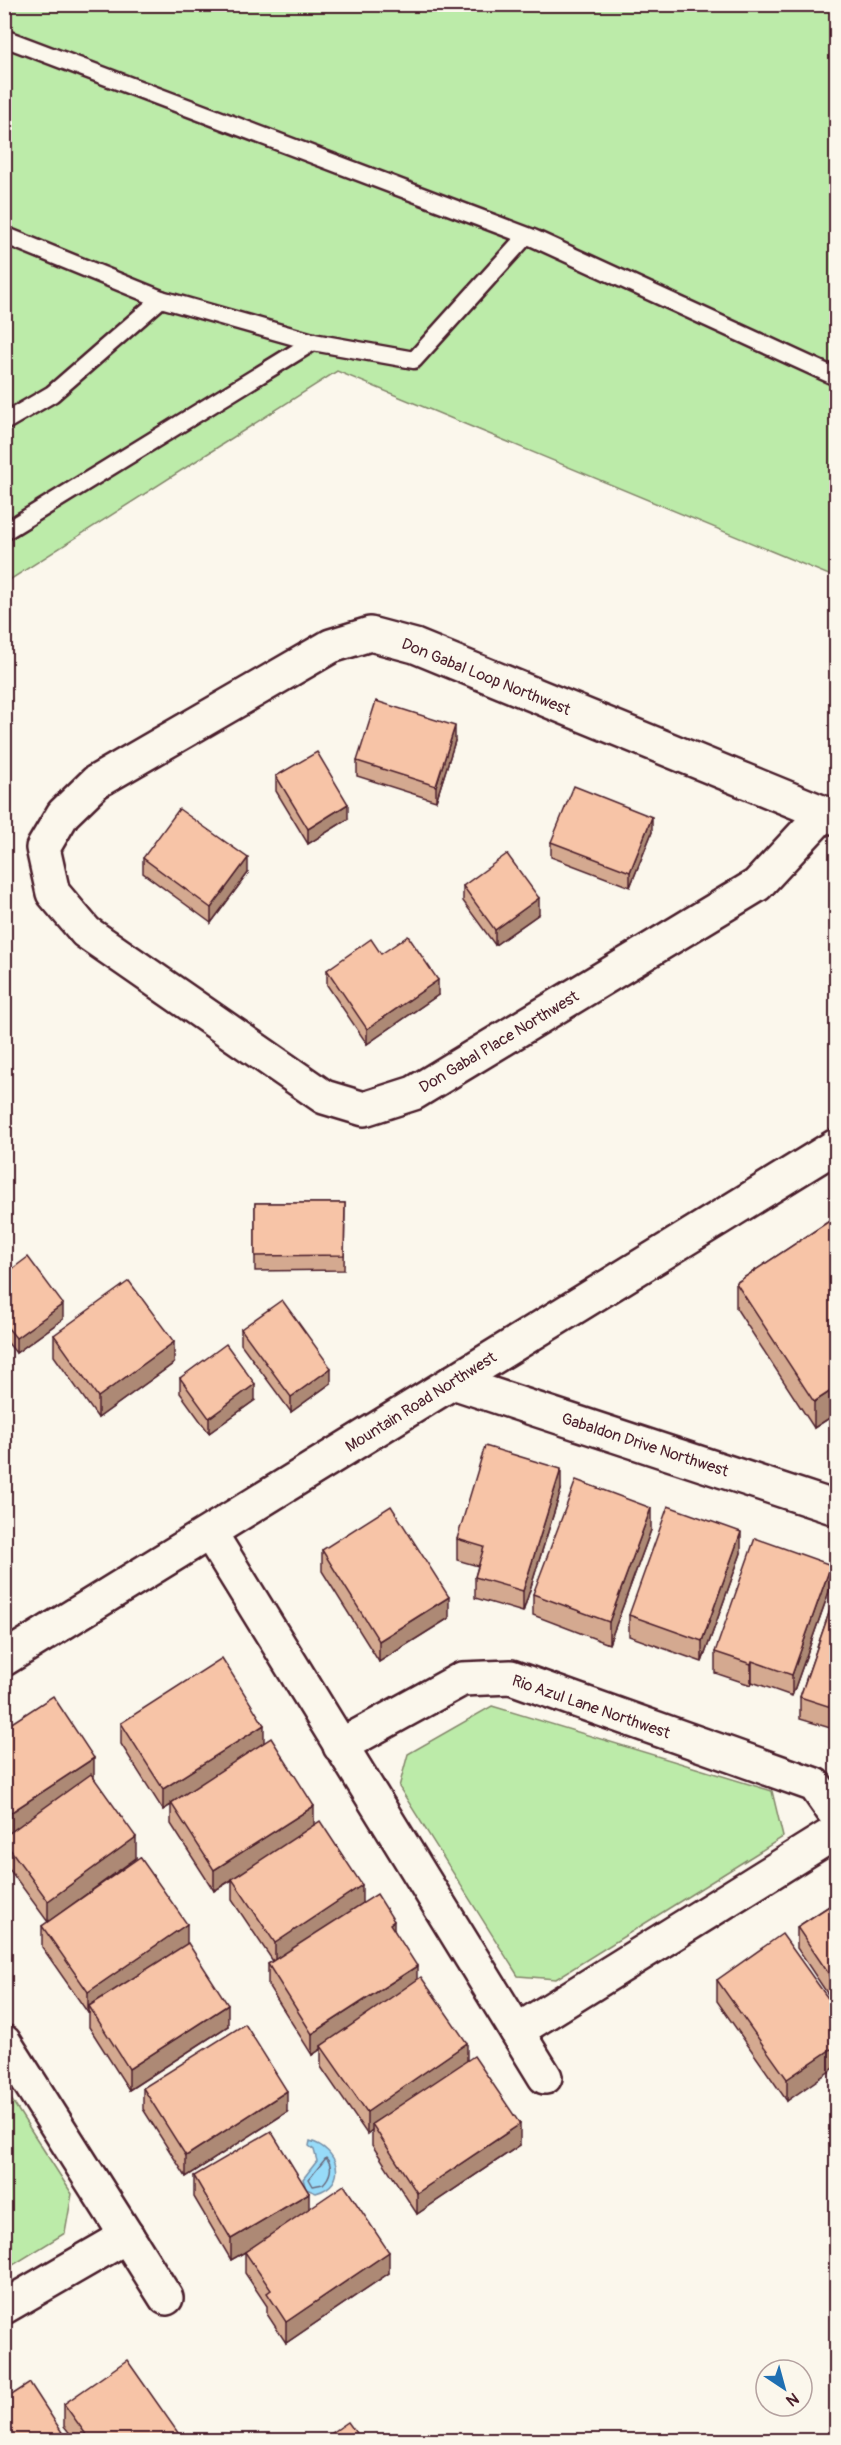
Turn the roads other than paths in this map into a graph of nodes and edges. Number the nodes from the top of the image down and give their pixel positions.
1 (4, 38) edge
2 (4, 235) edge
3 (526, 236) junction
4 (161, 299) junction
5 (313, 342) junction
6 (837, 377) edge
7 (4, 422) edge
8 (4, 532) edge
9 (830, 816) edge
10 (43, 849) joint
11 (837, 1146) edge
12 (453, 1382) junction
13 (837, 1508) edge
14 (210, 1533) junction
15 (4, 1659) edge
16 (340, 1746) junction
17 (837, 1815) edge
18 (837, 1832) edge
19 (516, 2031) junction
20 (4, 2042) edge
21 (545, 2077) dead end
22 (127, 2236) junction
23 (166, 2298) dead end
24 (4, 2307) edge

1 - 3 lane
2 - 4 lane
3 - 5 lane
3 - 6 lane
4 - 5 lane
4 - 7 lane
5 - 8 lane
9 - 10 street, Don Gabal Loop Northwest
9 - 10 street, Don Gabal Place Northwest
11 - 12 street, Mountain Road Northwest
12 - 13 street, Gabaldon Drive Northwest
12 - 14 street, Mountain Road Northwest
14 - 15 street, Mountain Road Northwest
14 - 16 street
16 - 17 street, Rio Azul Lane Northwest
16 - 19 street
18 - 19 street
19 - 21 street
20 - 22 street
22 - 23 street
22 - 24 street

